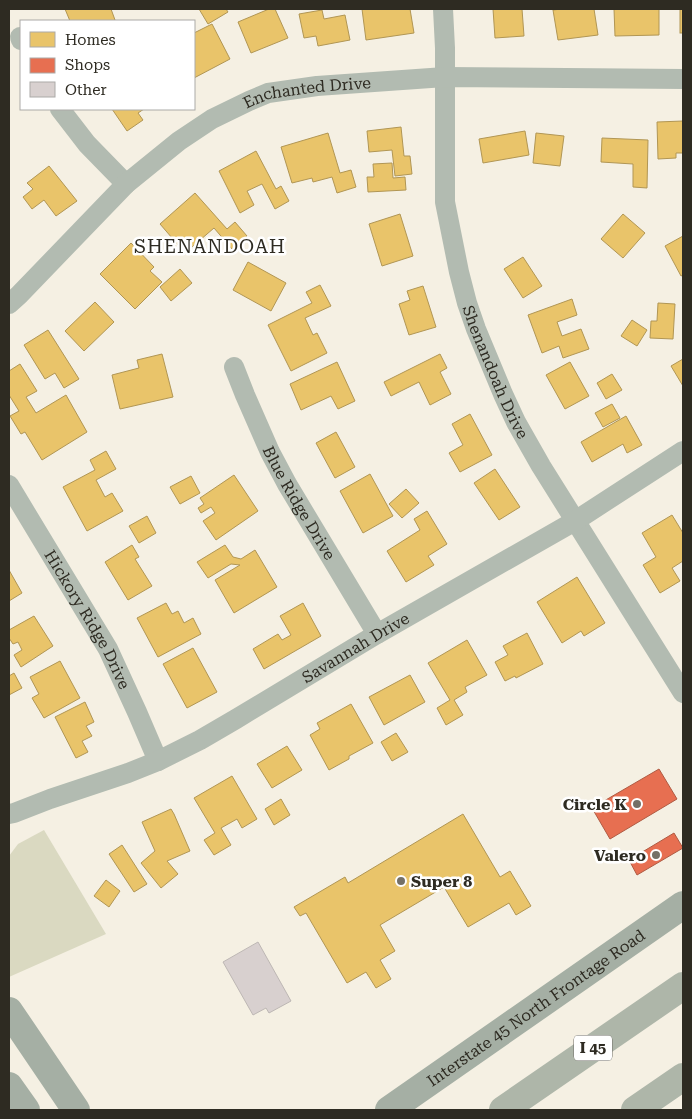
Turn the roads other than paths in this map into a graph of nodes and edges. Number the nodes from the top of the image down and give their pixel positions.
1 (443, 9) edge
2 (445, 77) junction
3 (683, 79) edge
4 (61, 110) edge
5 (126, 184) junction
6 (9, 304) edge
7 (234, 367) dead end
8 (683, 451) edge
9 (9, 485) edge
10 (575, 521) junction
11 (377, 634) junction
12 (683, 693) edge
13 (158, 761) junction
14 (10, 816) edge
15 (683, 905) edge
16 (683, 986) edge
17 (9, 1011) edge
18 (683, 1076) edge
19 (9, 1086) edge
20 (26, 1110) edge
21 (76, 1110) edge
22 (389, 1110) edge
23 (503, 1110) edge
24 (635, 1110) edge

1 - 2 street, Shenandoah Drive
2 - 3 street, Enchanted Drive
2 - 5 street, Enchanted Drive
2 - 10 street, Shenandoah Drive
4 - 5 street
5 - 6 street, Enchanted Drive
7 - 11 street, Blue Ridge Drive
8 - 10 street, Savannah Drive
9 - 13 street, Hickory Ridge Drive
10 - 11 street, Savannah Drive
10 - 12 street, Shenandoah Drive
11 - 13 street, Savannah Drive
13 - 14 street, Savannah Drive
15 - 22 main road, Interstate 45 North Frontage Road
16 - 23 highway, I 45
17 - 21 main road
18 - 24 highway
19 - 20 main road

